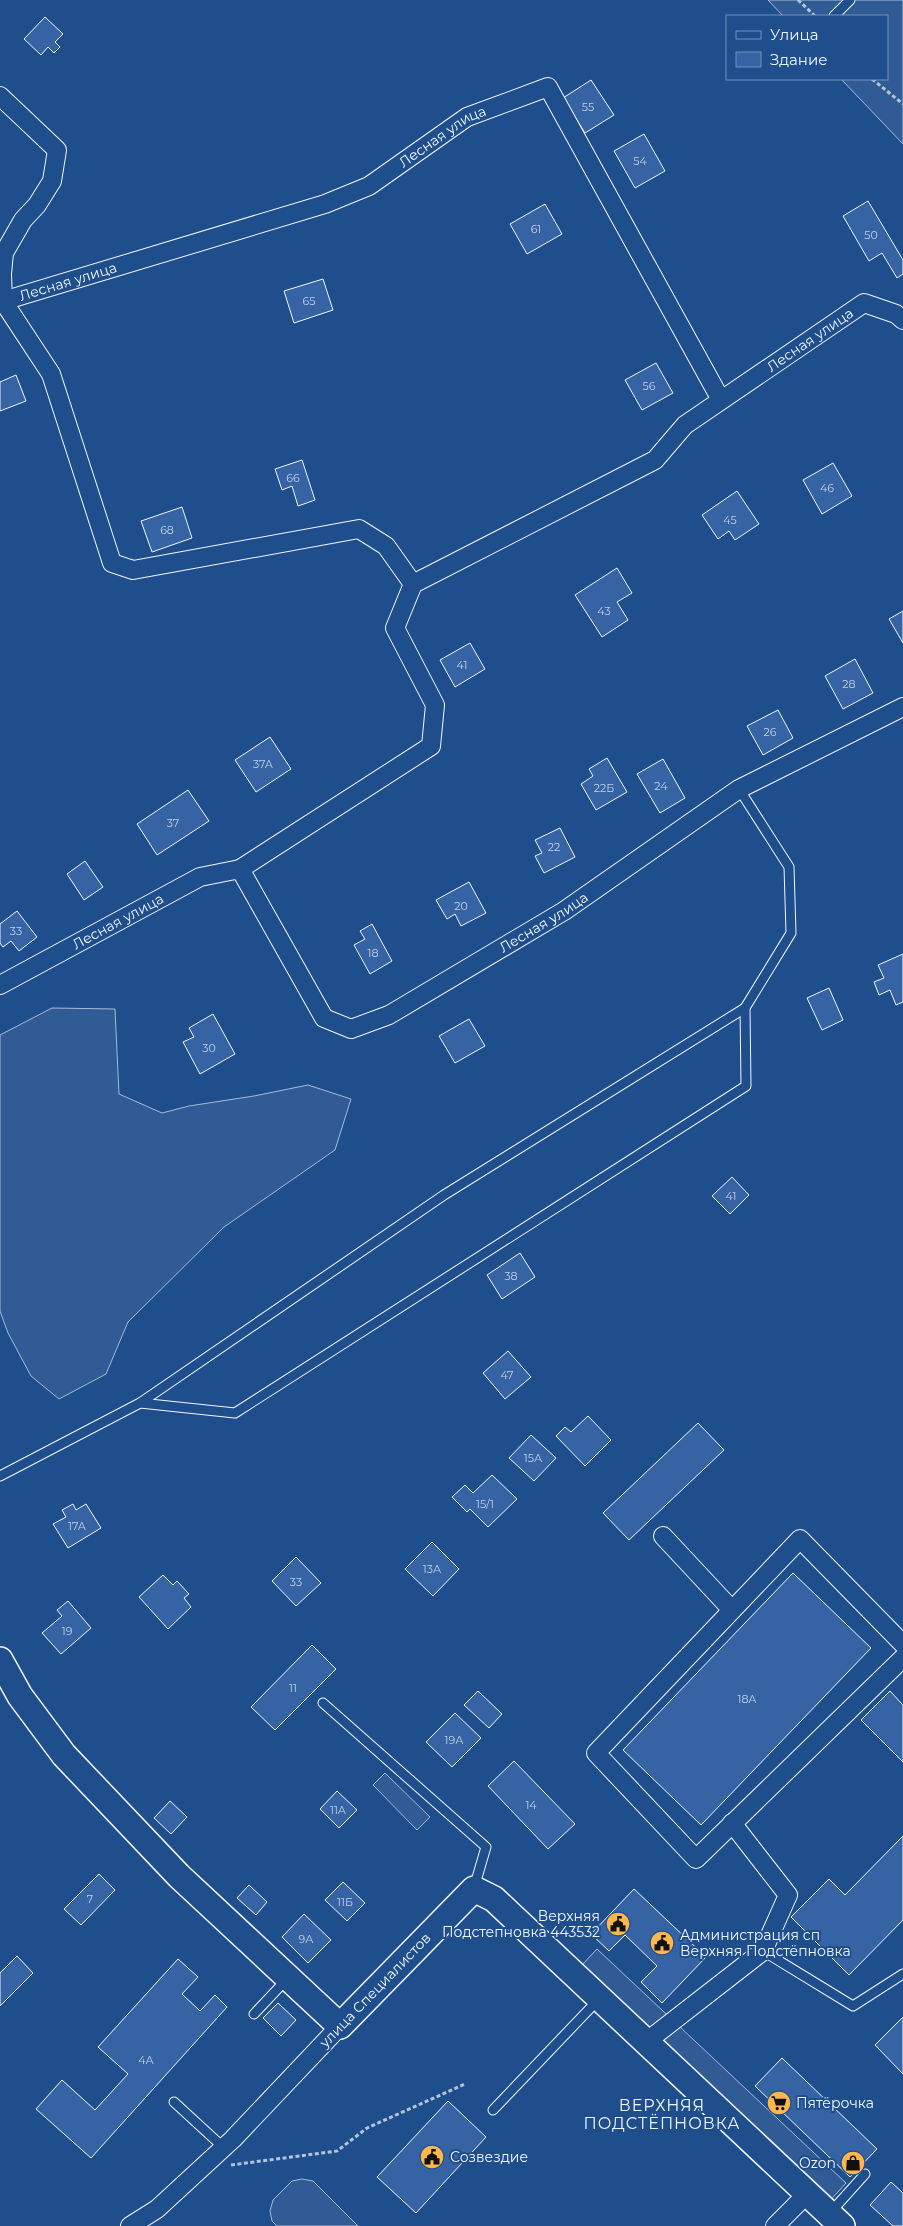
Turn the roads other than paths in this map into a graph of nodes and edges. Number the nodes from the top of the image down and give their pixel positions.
1 (850, 0) edge
2 (835, 15) edge
3 (0, 96) edge
4 (2, 302) edge
5 (903, 320) edge
6 (721, 400) junction
7 (413, 584) junction
8 (903, 707) edge
9 (738, 789) junction
10 (240, 869) junction
11 (0, 985) edge
12 (745, 1008) junction
13 (140, 1403) junction
14 (0, 1476) edge
15 (663, 1536) dead end
16 (732, 1610) junction
17 (903, 1644) edge
18 (903, 1658) edge
19 (0, 1660) edge
20 (323, 1703) dead end
21 (732, 1823) junction
22 (474, 1888) junction
23 (763, 1951) junction
24 (903, 1974) edge
25 (287, 1979) junction
26 (600, 1999) junction
27 (254, 2014) dead end
28 (340, 2026) junction
29 (646, 2042) junction
30 (174, 2102) dead end
31 (492, 2110) dead end
32 (224, 2148) junction
33 (866, 2174) dead end
34 (807, 2194) junction
35 (835, 2220) edge
36 (130, 2226) edge
37 (775, 2226) edge

1 - 2 lane
3 - 4 street
4 - 6 street, Лесная улица
4 - 7 street
5 - 6 street, Лесная улица
6 - 7 street, Лесная улица
7 - 10 street, Лесная улица
8 - 9 street, Лесная улица
9 - 10 street, Лесная улица
9 - 12 lane
10 - 11 street, Лесная улица
12 - 13 lane
12 - 13 lane
13 - 14 lane
15 - 16 street
16 - 17 street
16 - 21 street
18 - 21 street
19 - 25 street
20 - 22 lane
21 - 23 street
22 - 26 street
22 - 28 street, улица Специалистов
23 - 24 lane
23 - 29 street
25 - 27 lane
25 - 28 street
26 - 29 street
26 - 31 lane
28 - 32 street, улица Специалистов
29 - 34 street
30 - 32 lane
32 - 36 street, улица Специалистов
33 - 35 lane
34 - 35 street
34 - 37 street

